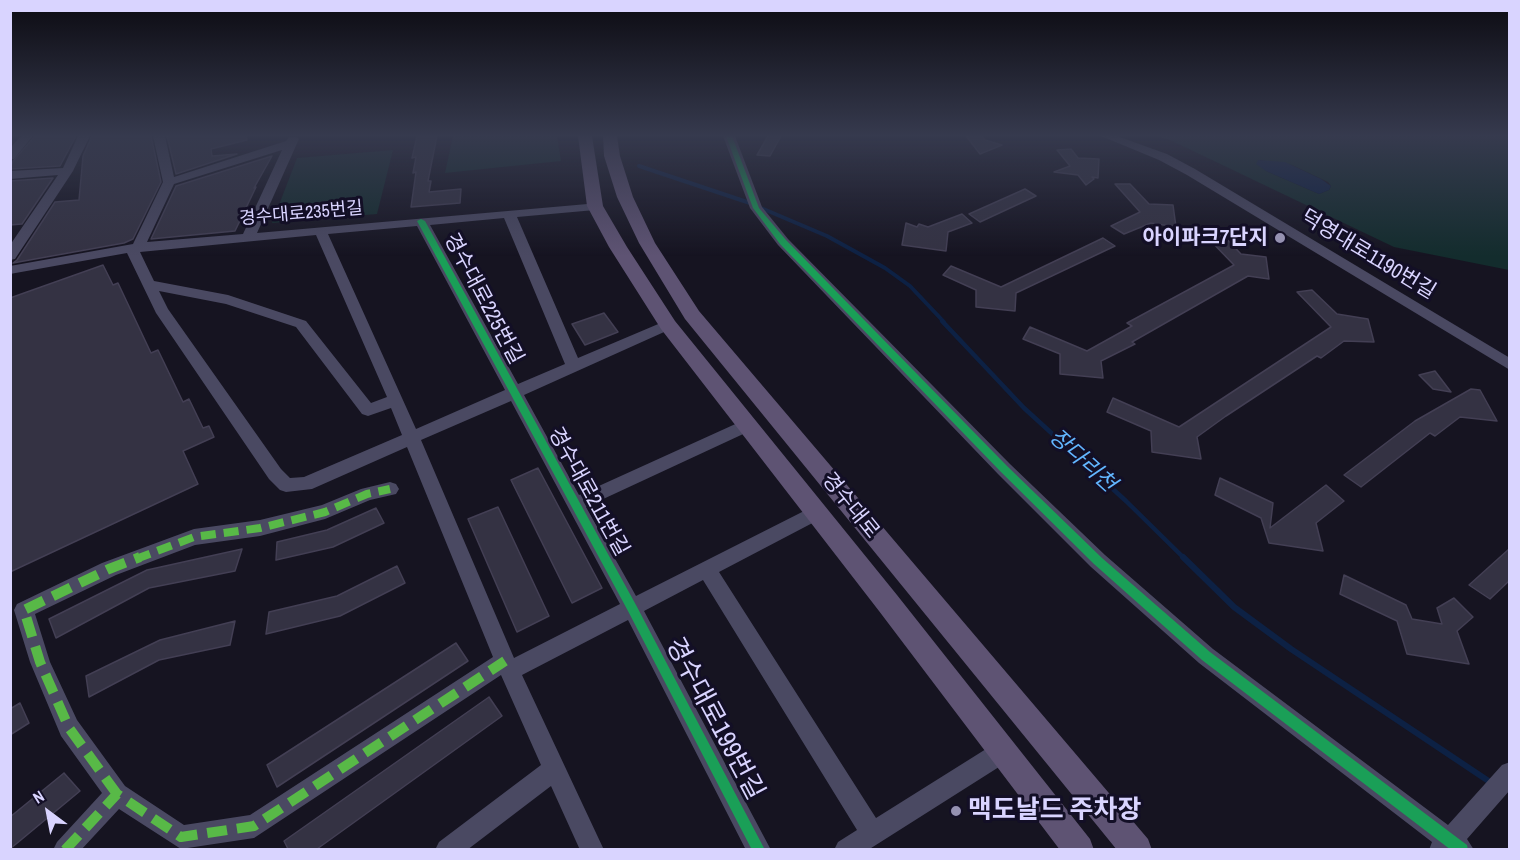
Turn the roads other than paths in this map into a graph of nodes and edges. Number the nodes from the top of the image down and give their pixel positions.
1 (64, 176) edge
2 (168, 176) edge
3 (186, 176) edge
4 (276, 176) edge
5 (591, 176) edge
6 (618, 176) edge
7 (745, 176) edge
8 (1198, 176) edge
9 (169, 182) junction
10 (596, 206) junction
11 (509, 214) junction
12 (421, 221) junction
13 (320, 230) junction
14 (248, 237) junction
15 (134, 248) junction
16 (10, 256) edge
17 (10, 270) edge
18 (148, 284) junction
19 (668, 325) junction
20 (574, 366) junction
21 (1509, 366) edge
22 (513, 393) junction
23 (396, 400) junction
24 (748, 425) junction
25 (412, 437) junction
26 (390, 489) dead end
27 (574, 505) junction
28 (816, 513) junction
29 (707, 570) junction
30 (632, 608) junction
31 (507, 666) junction
32 (1002, 752) junction
33 (555, 769) junction
34 (1509, 773) edge
35 (117, 794) junction
36 (872, 833) junction
37 (1451, 846) edge
38 (65, 849) edge
39 (447, 849) edge
40 (592, 849) edge
41 (759, 849) edge
42 (846, 849) edge
43 (1079, 849) edge
44 (1137, 849) edge

1 - 16 street
2 - 9 street
3 - 9 street
4 - 14 street
5 - 10 main road, 경수대로
6 - 44 main road, 경수대로
7 - 37 street
8 - 21 street, 덕영대로1190번길
9 - 15 street
10 - 11 street, 경수대로235번길
10 - 19 main road, 경수대로
11 - 12 street, 경수대로235번길
11 - 20 street
12 - 13 street, 경수대로235번길
12 - 22 street, 경수대로225번길
13 - 14 street, 경수대로235번길
13 - 23 street
14 - 15 street, 경수대로235번길
15 - 17 street, 경수대로235번길
15 - 18 street, 경수대로225번길
18 - 23 street
18 - 25 street, 경수대로225번길
19 - 20 street, 경수대로225번길
19 - 24 main road, 경수대로
20 - 22 street, 경수대로225번길
22 - 25 street, 경수대로225번길
22 - 27 street, 경수대로211번길
23 - 25 street
24 - 27 street
24 - 28 main road, 경수대로
25 - 31 street
26 - 35 street
27 - 30 street, 경수대로211번길
28 - 29 street
28 - 32 main road, 경수대로
29 - 30 street
29 - 36 street
30 - 31 street
30 - 41 street, 경수대로199번길
31 - 33 street
31 - 35 street
32 - 36 street
32 - 43 main road, 경수대로
33 - 39 street
33 - 40 street
34 - 37 street
35 - 38 street
36 - 42 street

